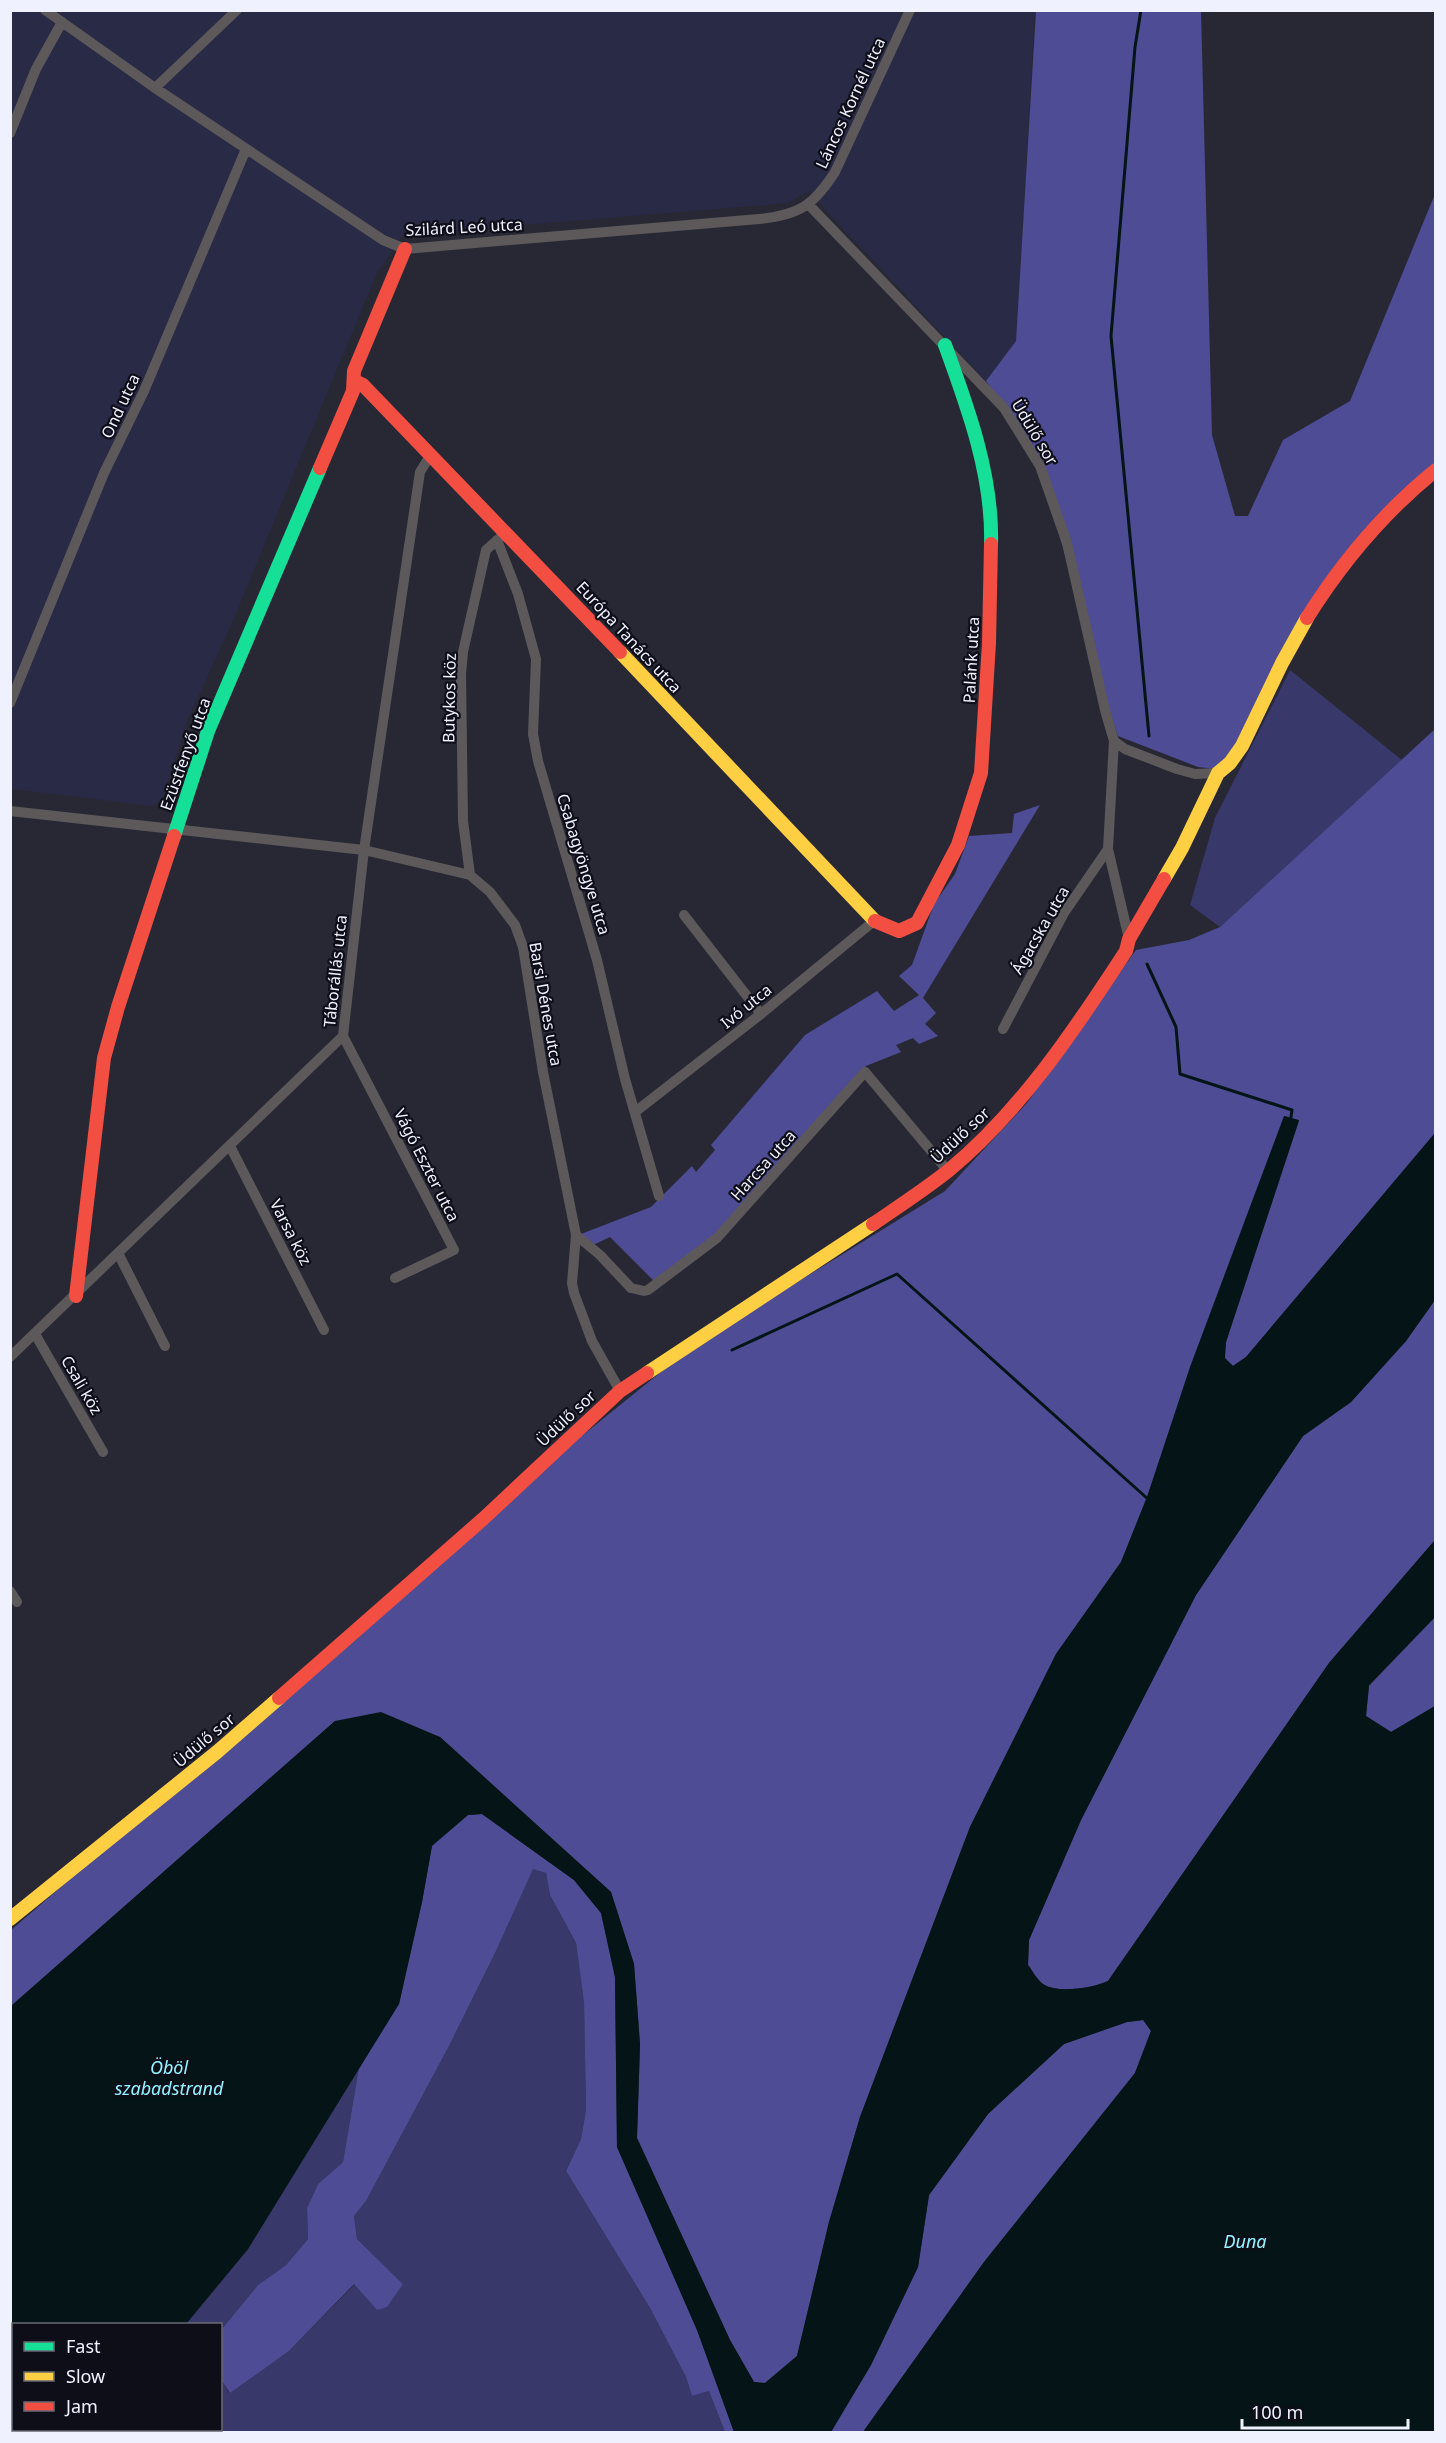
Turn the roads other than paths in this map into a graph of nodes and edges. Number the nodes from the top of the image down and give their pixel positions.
1 (45, 10) edge
2 (237, 10) edge
3 (910, 10) edge
4 (62, 22) junction
5 (155, 88) junction
6 (10, 133) edge
7 (246, 149) junction
8 (809, 205) junction
9 (405, 249) junction
10 (945, 345) junction
11 (355, 381) junction
12 (431, 454) junction
13 (1436, 470) edge
14 (502, 536) junction
15 (10, 673) edge
16 (22, 678) junction
17 (10, 703) edge
18 (1114, 741) junction
19 (1218, 773) junction
20 (10, 811) edge
21 (174, 830) junction
22 (1108, 849) junction
23 (364, 850) junction
24 (470, 875) junction
25 (684, 915) dead end
26 (874, 921) junction
27 (1129, 939) junction
28 (761, 1014) junction
29 (1003, 1029) dead end
30 (344, 1036) junction
31 (635, 1112) junction
32 (230, 1146) junction
33 (948, 1171) junction
34 (659, 1196) dead end
35 (576, 1235) junction
36 (118, 1253) junction
37 (395, 1278) dead end
38 (76, 1296) junction
39 (324, 1330) dead end
40 (35, 1334) junction
41 (165, 1346) dead end
42 (10, 1357) edge
43 (620, 1391) junction
44 (103, 1452) dead end
45 (10, 1591) edge
46 (17, 1602) dead end
47 (10, 1919) edge

1 - 4 street, Szilárd Leó utca
2 - 5 street
3 - 8 street, Láncos Kornél utca
4 - 5 street, Szilárd Leó utca
4 - 6 street
5 - 7 street, Szilárd Leó utca
7 - 9 street, Szilárd Leó utca
7 - 16 street, Ond utca
8 - 9 street, Szilárd Leó utca
8 - 10 street, Üdülő sor
9 - 11 street, Ezüstfenyő utca
10 - 18 street, Üdülő sor
10 - 26 street, Palánk utca
11 - 12 street, Európa Tanács utca
11 - 21 street, Ezüstfenyő utca
12 - 14 street, Európa Tanács utca
12 - 23 street, Táborállás utca
13 - 19 street, Üdülő sor
14 - 24 street, Butykos köz
14 - 26 street, Európa Tanács utca
14 - 31 street, Csabagyöngye utca
15 - 16 street
16 - 17 street, Ond utca
18 - 19 street
18 - 22 street, Üdülő sor
19 - 27 street, Üdülő sor
20 - 21 street, Barsi Dénes utca
21 - 23 street, Barsi Dénes utca
21 - 38 street, Ezüstfenyő utca
22 - 27 street, Üdülő sor
22 - 29 street, Ágacska utca
23 - 24 street, Barsi Dénes utca
23 - 30 street, Táborállás utca
24 - 35 street, Barsi Dénes utca
25 - 28 street
26 - 28 street, Ivó utca
27 - 33 street, Üdülő sor
28 - 31 street, Ivó utca
30 - 32 street, Táborállás utca
30 - 37 street, Vágó Eszter utca
31 - 34 street, Csabagyöngye utca
32 - 36 street, Táborállás utca
32 - 39 street, Varsa köz
33 - 35 street, Harcsa utca
33 - 43 street, Üdülő sor
35 - 43 street, Barsi Dénes utca
36 - 38 street, Táborállás utca
36 - 41 street
38 - 40 street, Táborállás utca
40 - 42 street, Táborállás utca
40 - 44 street, Csali köz
43 - 47 street, Üdülő sor
45 - 46 street

